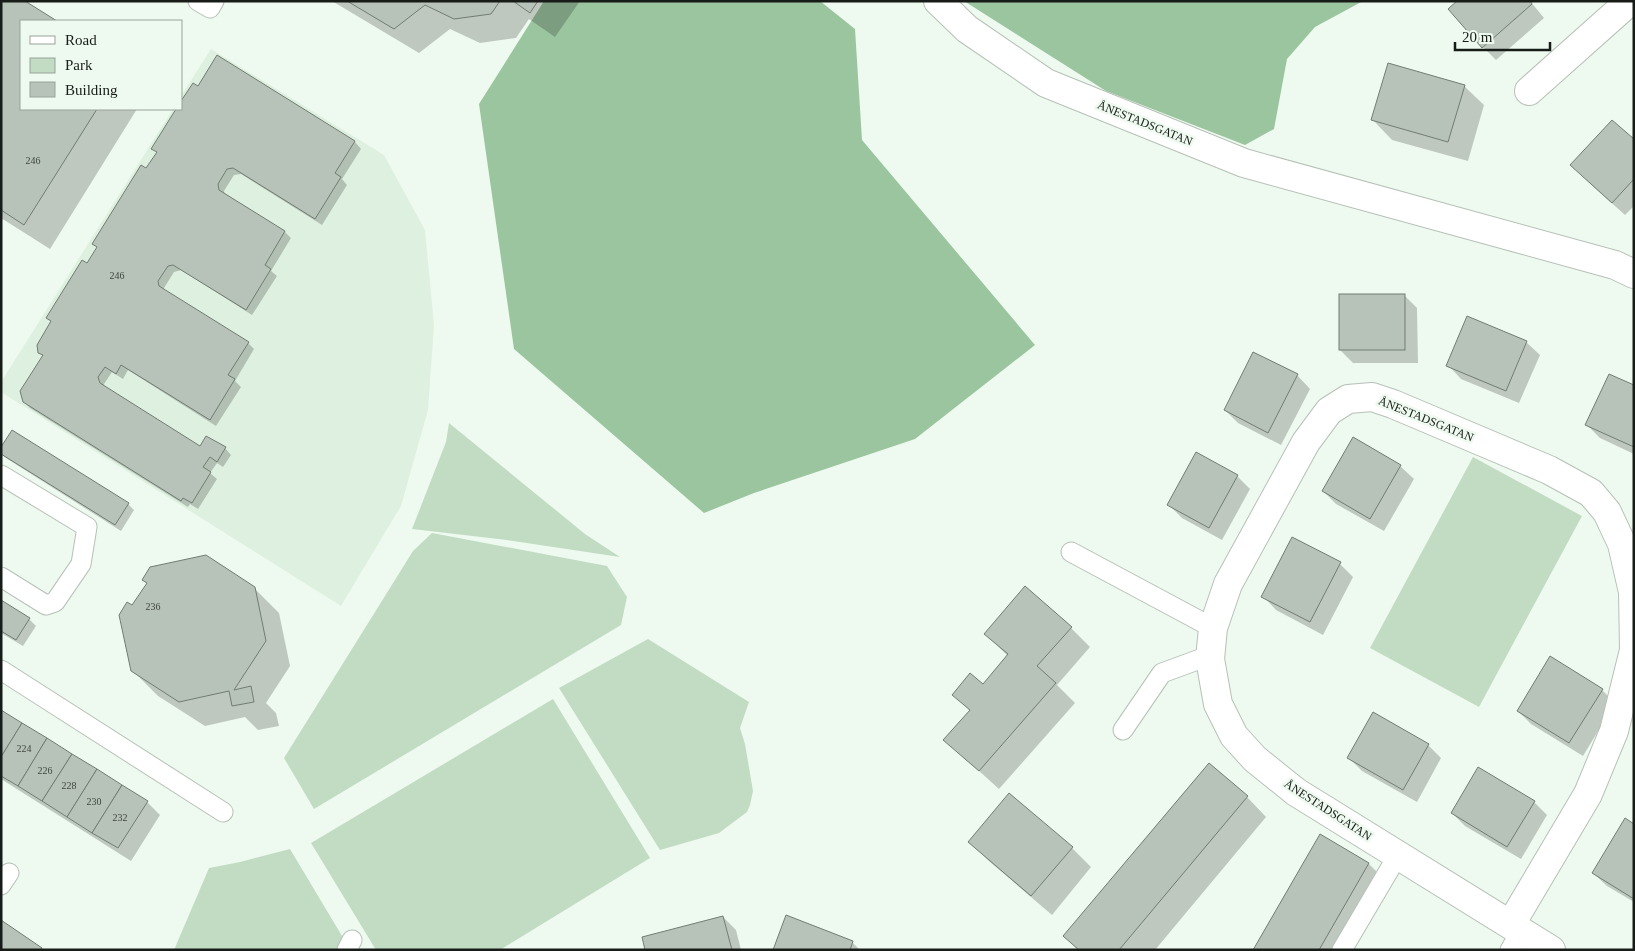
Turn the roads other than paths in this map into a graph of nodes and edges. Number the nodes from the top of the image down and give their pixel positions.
1 (198, 1) edge
2 (214, 1) edge
3 (938, 1) edge
4 (1630, 1) edge
5 (1529, 91) dead end
6 (1634, 274) edge
7 (1, 475) edge
8 (1071, 552) dead end
9 (1, 577) edge
10 (1213, 628) junction
11 (1211, 655) junction
12 (1, 670) edge
13 (1123, 730) dead end
14 (222, 812) dead end
15 (1398, 855) junction
16 (1514, 935) edge
17 (1342, 950) edge
18 (1551, 950) edge

1 - 2 lane
3 - 6 street, ÅNESTADSGATAN
4 - 5 street
7 - 9 lane
8 - 10 lane
10 - 11 street, ÅNESTADSGATAN
10 - 16 street, ÅNESTADSGATAN
11 - 13 lane
11 - 15 street, ÅNESTADSGATAN
12 - 14 lane
15 - 16 street, ÅNESTADSGATAN
15 - 17 lane
16 - 18 street, ÅNESTADSGATAN

